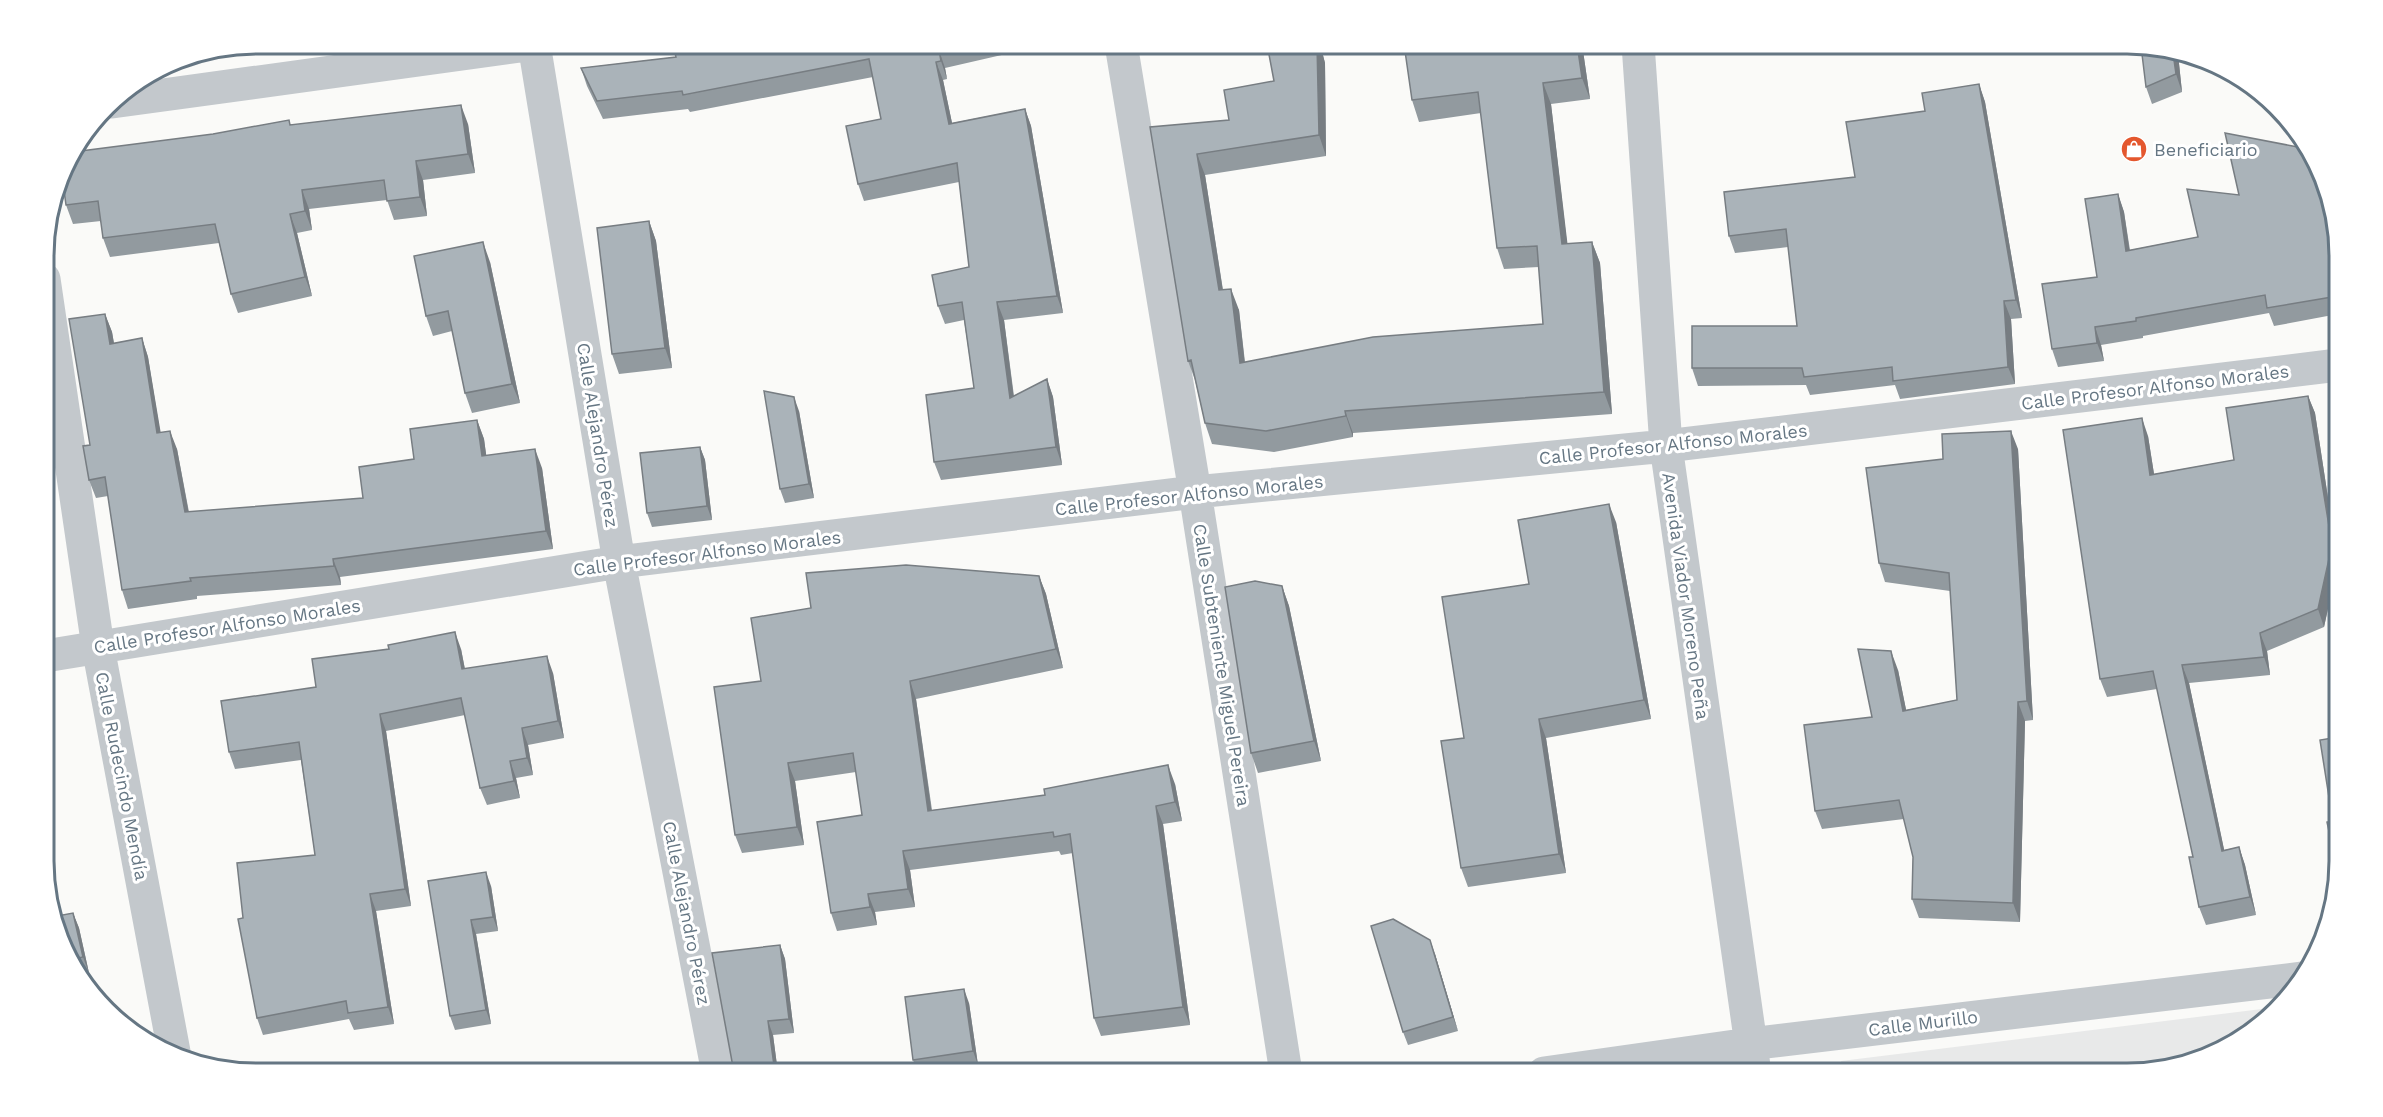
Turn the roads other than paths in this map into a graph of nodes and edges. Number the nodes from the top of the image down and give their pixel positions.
1 (462, 54) edge
2 (537, 54) edge
3 (1122, 54) edge
4 (1639, 54) edge
5 (128, 100) edge
6 (54, 347) edge
7 (2329, 366) edge
8 (1666, 446) junction
9 (1195, 492) junction
10 (619, 562) junction
11 (98, 647) junction
12 (54, 655) edge
13 (2290, 980) edge
14 (173, 1045) edge
15 (1752, 1058) edge
16 (716, 1063) edge
17 (1284, 1063) edge
18 (1683, 1063) edge

1 - 5 street
2 - 10 street, Calle Alejandro Pérez
3 - 9 street, Calle Subteniente Miguel Pereira
4 - 8 street, Avenida Viador Moreno Peña
6 - 11 street, Calle Rudecindo Mendía
7 - 8 street, Calle Profesor Alfonso Morales
8 - 9 street, Calle Profesor Alfonso Morales
8 - 15 street, Avenida Viador Moreno Peña
9 - 10 street, Calle Profesor Alfonso Morales
9 - 17 street, Calle Subteniente Miguel Pereira
10 - 11 street, Calle Profesor Alfonso Morales
10 - 16 street, Calle Alejandro Pérez
11 - 12 street, Calle Profesor Alfonso Morales
11 - 14 street, Calle Rudecindo Mendía
13 - 15 street, Calle Murillo
15 - 18 street, Calle Murillo

